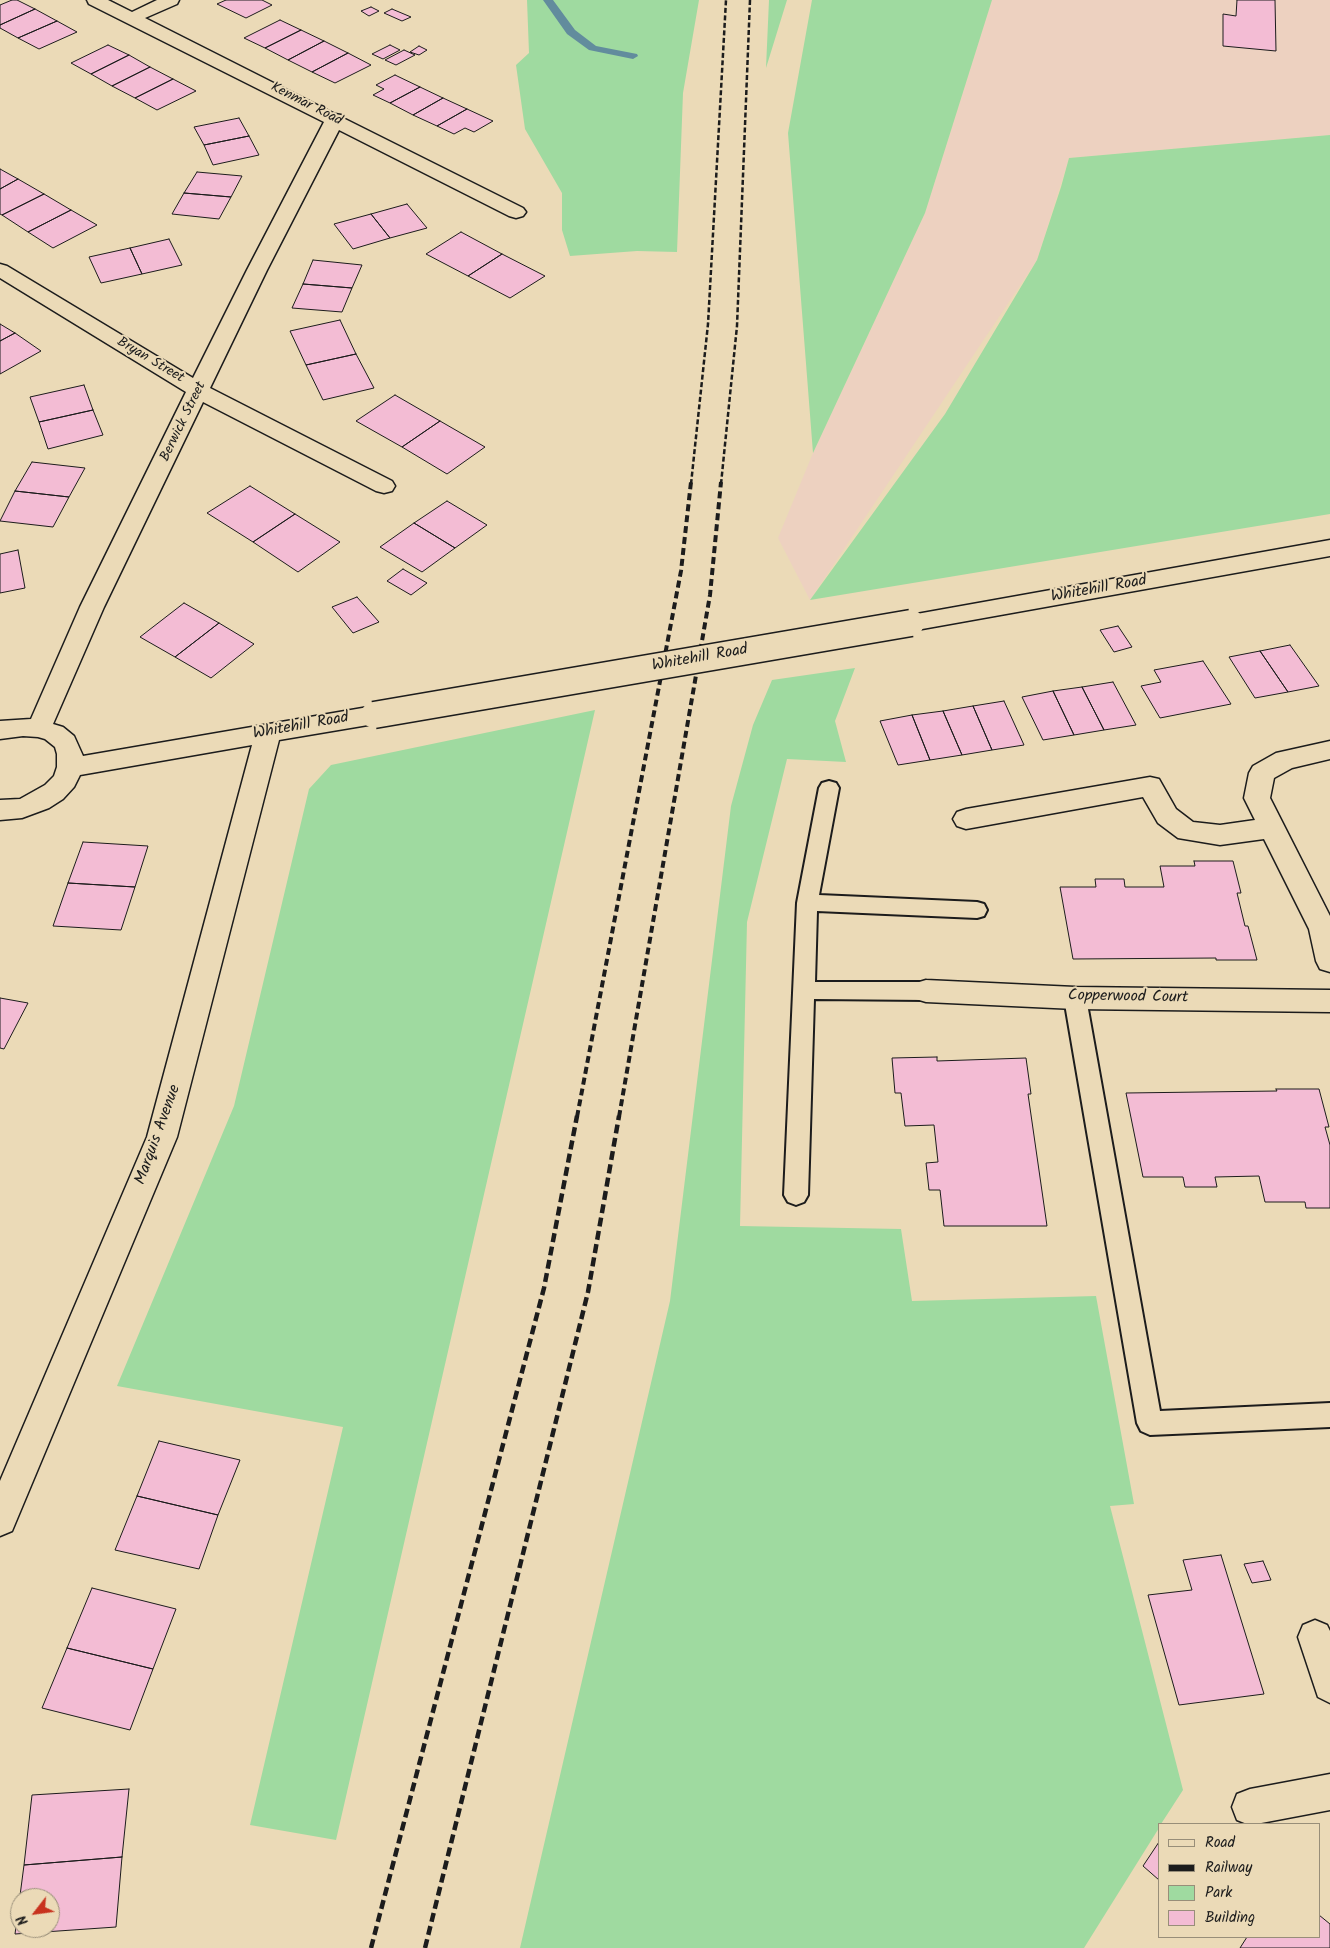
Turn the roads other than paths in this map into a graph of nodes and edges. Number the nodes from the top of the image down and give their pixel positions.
1 (95, 0) edge
2 (171, 0) edge
3 (132, 18) junction
4 (335, 119) junction
5 (516, 212) dead end
6 (0, 270) edge
7 (199, 390) junction
8 (384, 486) dead end
9 (1322, 550) edge
10 (1330, 572) edge
11 (39, 728) junction
12 (0, 730) edge
13 (268, 733) junction
14 (1330, 750) edge
15 (70, 767) junction
16 (829, 788) dead end
17 (0, 810) edge
18 (966, 819) dead end
19 (1271, 828) junction
20 (807, 903) junction
21 (977, 910) dead end
22 (1330, 961) edge
23 (803, 990) junction
24 (926, 991) joint
25 (1075, 998) junction
26 (1330, 1000) edge
27 (796, 1195) dead end
28 (1330, 1415) edge
29 (0, 1520) edge
30 (1315, 1637) dead end
31 (1330, 1685) edge
32 (1330, 1792) edge
33 (1250, 1807) dead end

1 - 3 street, Kenmar Road
2 - 3 street
3 - 4 street, Kenmar Road
4 - 5 street, Kenmar Road
4 - 7 street, Berwick Street
6 - 7 street, Bryan Street
7 - 8 street, Bryan Street
7 - 11 street, Berwick Street
9 - 10 street
9 - 13 street, Whitehill Road, bridge
11 - 12 street
11 - 15 street
13 - 15 street, Whitehill Road
13 - 29 street, Marquis Avenue
14 - 19 street
15 - 17 street
16 - 20 lane
18 - 19 street
19 - 22 street
20 - 21 lane
20 - 23 lane
23 - 24 lane
23 - 27 lane
24 - 25 street, Copperwood Court
25 - 26 street, Copperwood Court
25 - 28 lane
30 - 31 street
32 - 33 street

